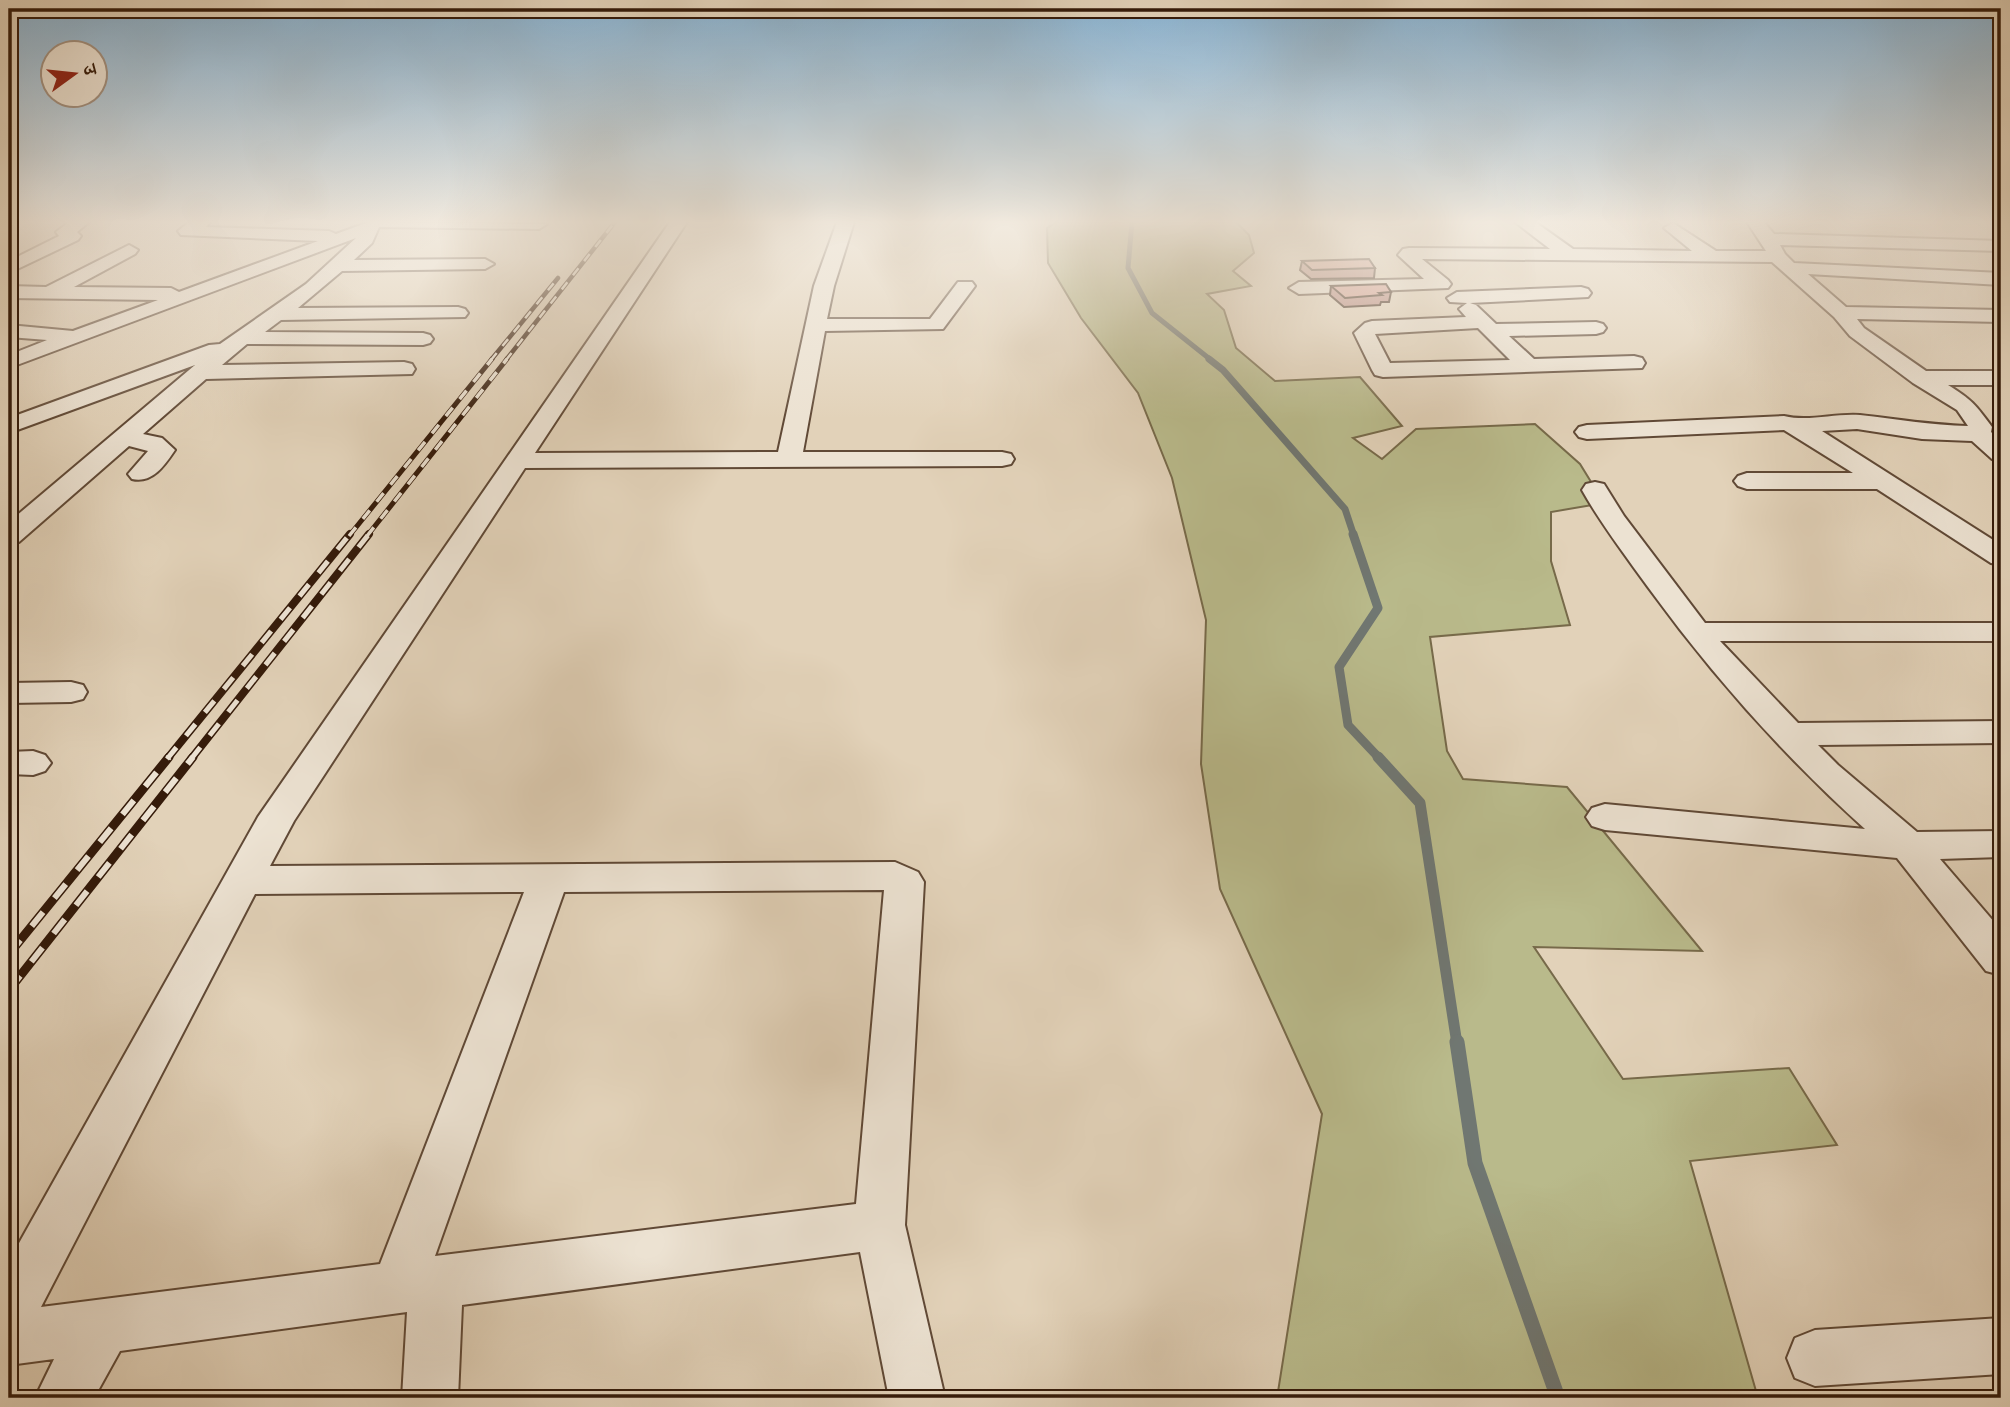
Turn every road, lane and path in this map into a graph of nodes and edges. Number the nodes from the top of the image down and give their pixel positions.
1 (58, 288) edge
2 (211, 288) edge
3 (314, 288) edge
4 (635, 288) edge
5 (824, 288) edge
6 (964, 288) edge
7 (1299, 288) dead end
8 (1445, 288) edge
9 (1814, 288) edge
10 (1449, 291) junction
11 (9, 292) edge
12 (50, 292) junction
13 (1581, 293) dead end
14 (192, 295) junction
15 (458, 313) dead end
16 (1841, 313) junction
17 (278, 314) junction
18 (2001, 316) edge
19 (816, 325) junction
20 (1489, 326) junction
21 (1596, 328) dead end
22 (9, 331) edge
23 (2001, 334) edge
24 (1950, 335) dead end
25 (76, 337) junction
26 (423, 339) dead end
27 (237, 343) junction
28 (9, 362) edge
29 (1634, 363) dead end
30 (1529, 366) junction
31 (404, 369) dead end
32 (201, 372) junction
33 (1921, 378) junction
34 (2001, 378) edge
35 (9, 426) edge
36 (1797, 426) junction
37 (1587, 432) dead end
38 (1978, 434) junction
39 (124, 438) junction
40 (2001, 454) edge
41 (789, 459) junction
42 (1002, 459) dead end
43 (518, 461) junction
44 (141, 474) dead end
45 (1747, 481) dead end
46 (1884, 481) junction
47 (1595, 490) dead end
48 (9, 536) edge
49 (2001, 557) edge
50 (1696, 632) junction
51 (2001, 632) edge
52 (71, 692) dead end
53 (9, 693) edge
54 (2001, 732) edge
55 (1788, 734) junction
56 (1605, 817) dead end
57 (2001, 844) edge
58 (1908, 846) junction
59 (549, 878) junction
60 (243, 880) junction
61 (2001, 959) edge
62 (880, 1225) junction
63 (417, 1285) junction
64 (9, 1313) edge
65 (104, 1325) junction
66 (9, 1338) edge
67 (2001, 1346) edge
68 (1815, 1358) dead end
69 (63, 1398) edge
70 (430, 1398) edge
71 (917, 1398) edge

1 - 12 street
2 - 14 street
3 - 17 street
4 - 43 street
5 - 19 street
6 - 19 street
7 - 10 street
8 - 10 street
9 - 16 street
10 - 13 street
10 - 20 street
11 - 12 street
12 - 14 street
14 - 25 street
15 - 17 street
16 - 18 street
16 - 33 street
17 - 27 street
19 - 41 street
20 - 21 street
20 - 30 street
20 - 30 street
22 - 25 street
23 - 24 street
25 - 28 street
26 - 27 street
27 - 32 street
27 - 35 street
29 - 30 street
31 - 32 street
32 - 39 street
33 - 34 street
33 - 38 street
36 - 37 street
36 - 38 street
36 - 46 street
38 - 40 street
39 - 44 street
39 - 48 street
41 - 42 street
41 - 43 street
43 - 60 street
45 - 46 street
46 - 49 street
47 - 50 street
50 - 51 street
50 - 55 street
52 - 53 street
54 - 55 street
55 - 58 street
56 - 58 street
57 - 58 street
58 - 61 street
59 - 60 street
59 - 62 street
59 - 63 street
60 - 64 street
62 - 63 street
62 - 71 street
63 - 65 street
63 - 70 street
65 - 66 street
65 - 69 street
67 - 68 street

